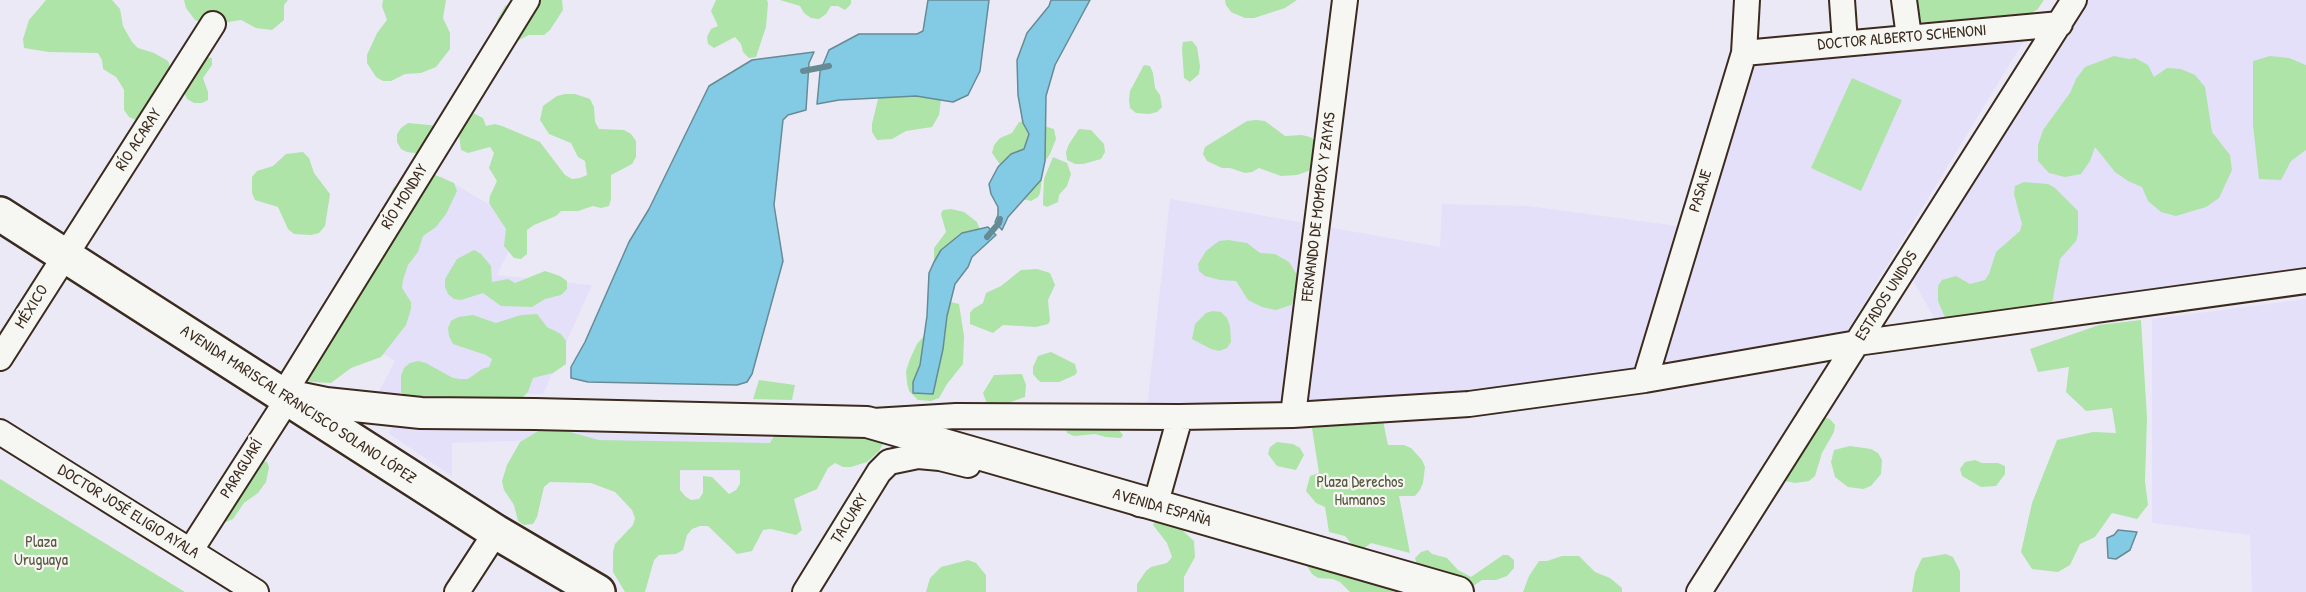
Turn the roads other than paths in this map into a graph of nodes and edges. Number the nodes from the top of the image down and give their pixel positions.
1 (527, 0) edge
2 (1345, 0) edge
3 (1747, 0) edge
4 (1842, 0) edge
5 (1904, 0) edge
6 (2074, 0) edge
7 (213, 24) dead end
8 (2060, 24) junction
9 (1909, 37) junction
10 (1845, 43) junction
11 (1744, 53) junction
12 (0, 214) edge
13 (63, 259) junction
14 (2306, 281) edge
15 (1857, 343) junction
16 (0, 358) edge
17 (1645, 380) junction
18 (283, 395) junction
19 (1293, 415) junction
20 (1180, 417) junction
21 (867, 422) junction
22 (0, 432) edge
23 (1155, 506) junction
24 (496, 532) junction
25 (196, 542) dead end
26 (256, 592) edge
27 (457, 592) edge
28 (598, 592) edge
29 (804, 592) edge
30 (1458, 592) edge
31 (1699, 592) edge

1 - 18 street, RÍO MONDAY
2 - 19 street, FERNANDO DE MOMPOX Y ZAYAS
3 - 11 street, PASAJE
4 - 10 street
5 - 9 street
6 - 8 street, ESTADOS UNIDOS
7 - 13 street, RÍO ACARAY
8 - 9 street, DOCTOR ALBERTO SCHENONI
8 - 15 street, ESTADOS UNIDOS
9 - 10 street, DOCTOR ALBERTO SCHENONI
10 - 11 street, DOCTOR ALBERTO SCHENONI
11 - 17 street, PASAJE
12 - 13 highway, AVENIDA MARISCAL FRANCISCO SOLANO LÓPEZ
13 - 16 street, MÉXICO
13 - 18 highway, AVENIDA MARISCAL FRANCISCO SOLANO LÓPEZ
14 - 15 street
15 - 17 street
15 - 31 street, ESTADOS UNIDOS
17 - 19 street
18 - 21 main road, AVENIDA ESPAÑA
18 - 24 highway, AVENIDA MARISCAL FRANCISCO SOLANO LÓPEZ
18 - 25 street, PARAGUARÍ
19 - 20 street
20 - 21 street
20 - 23 street
21 - 23 main road, AVENIDA ESPAÑA
22 - 26 street, DOCTOR JOSÉ ELIGIO AYALA
23 - 29 street, TACUARY
23 - 30 main road, AVENIDA ESPAÑA
24 - 27 street
24 - 28 highway, AVENIDA MARISCAL FRANCISCO SOLANO LÓPEZ

